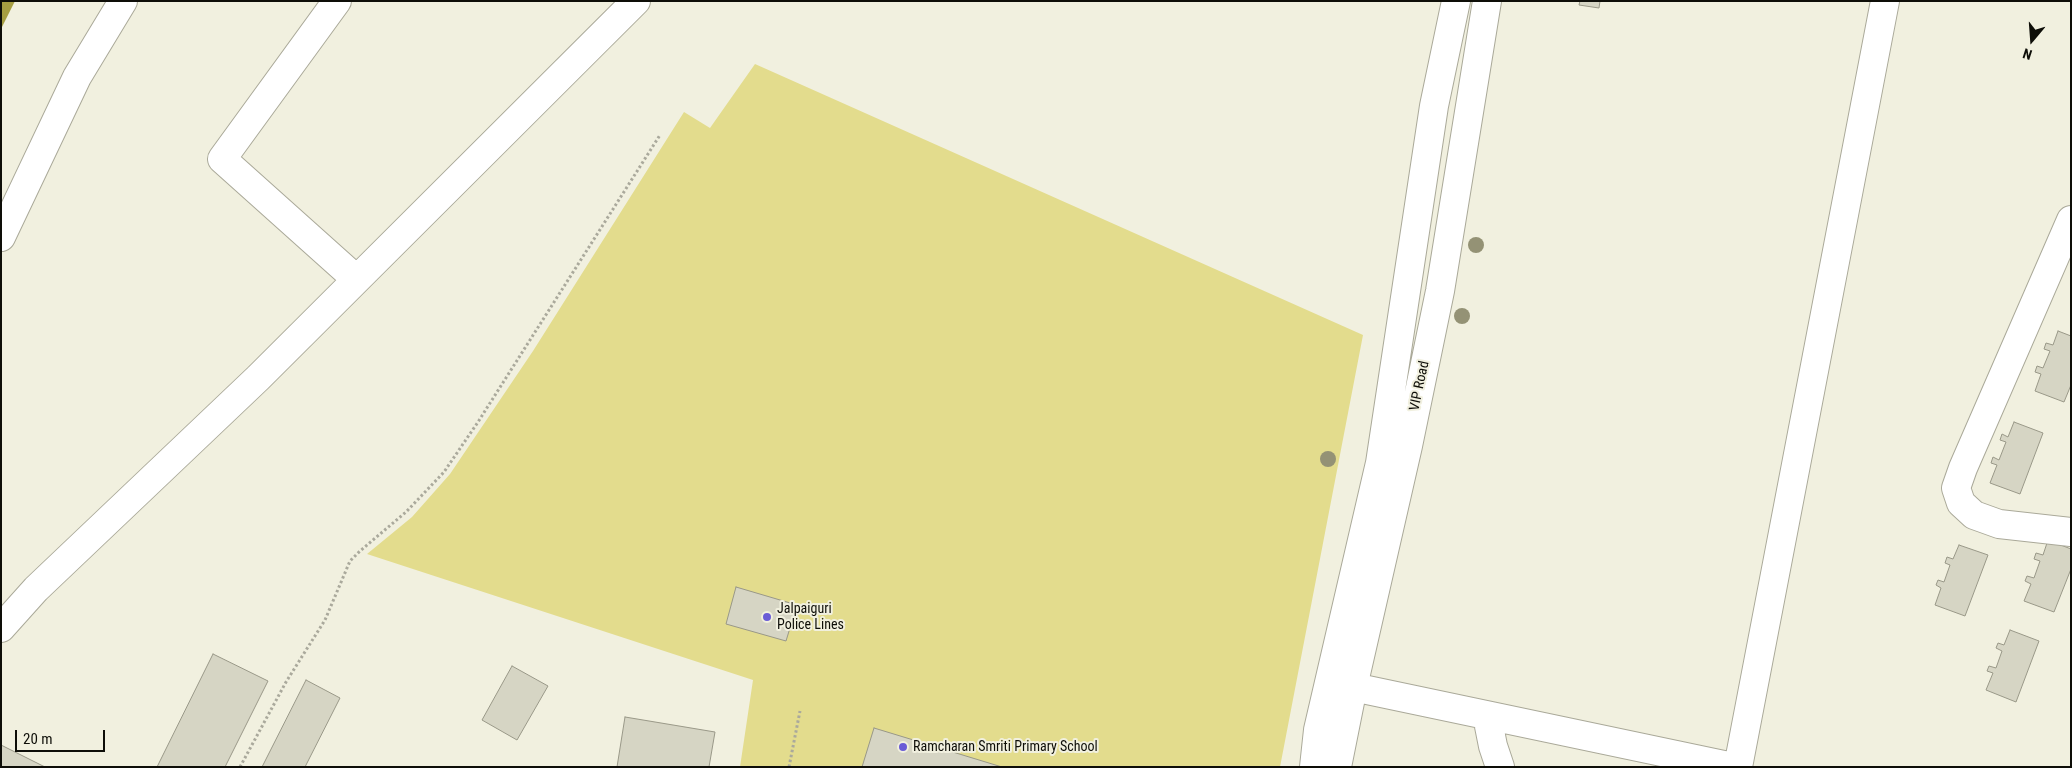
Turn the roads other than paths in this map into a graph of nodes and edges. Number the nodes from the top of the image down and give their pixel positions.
1 (123, 1) edge
2 (337, 1) edge
3 (636, 1) edge
4 (1456, 1) edge
5 (1487, 1) edge
6 (1885, 1) edge
7 (2071, 220) edge
8 (1, 237) edge
9 (356, 279) junction
10 (2071, 532) edge
11 (1, 628) edge
12 (1341, 685) junction
13 (1487, 716) junction
14 (1314, 767) edge
15 (1337, 767) edge
16 (1500, 767) edge
17 (1733, 767) edge
18 (1738, 767) edge

1 - 8 street
2 - 9 street
3 - 9 street
4 - 12 street, VIP Road
5 - 12 street, VIP Road
6 - 18 street
7 - 10 street
9 - 11 street
12 - 13 street
12 - 14 street, VIP Road
12 - 15 street, VIP Road
13 - 16 street
13 - 17 street

